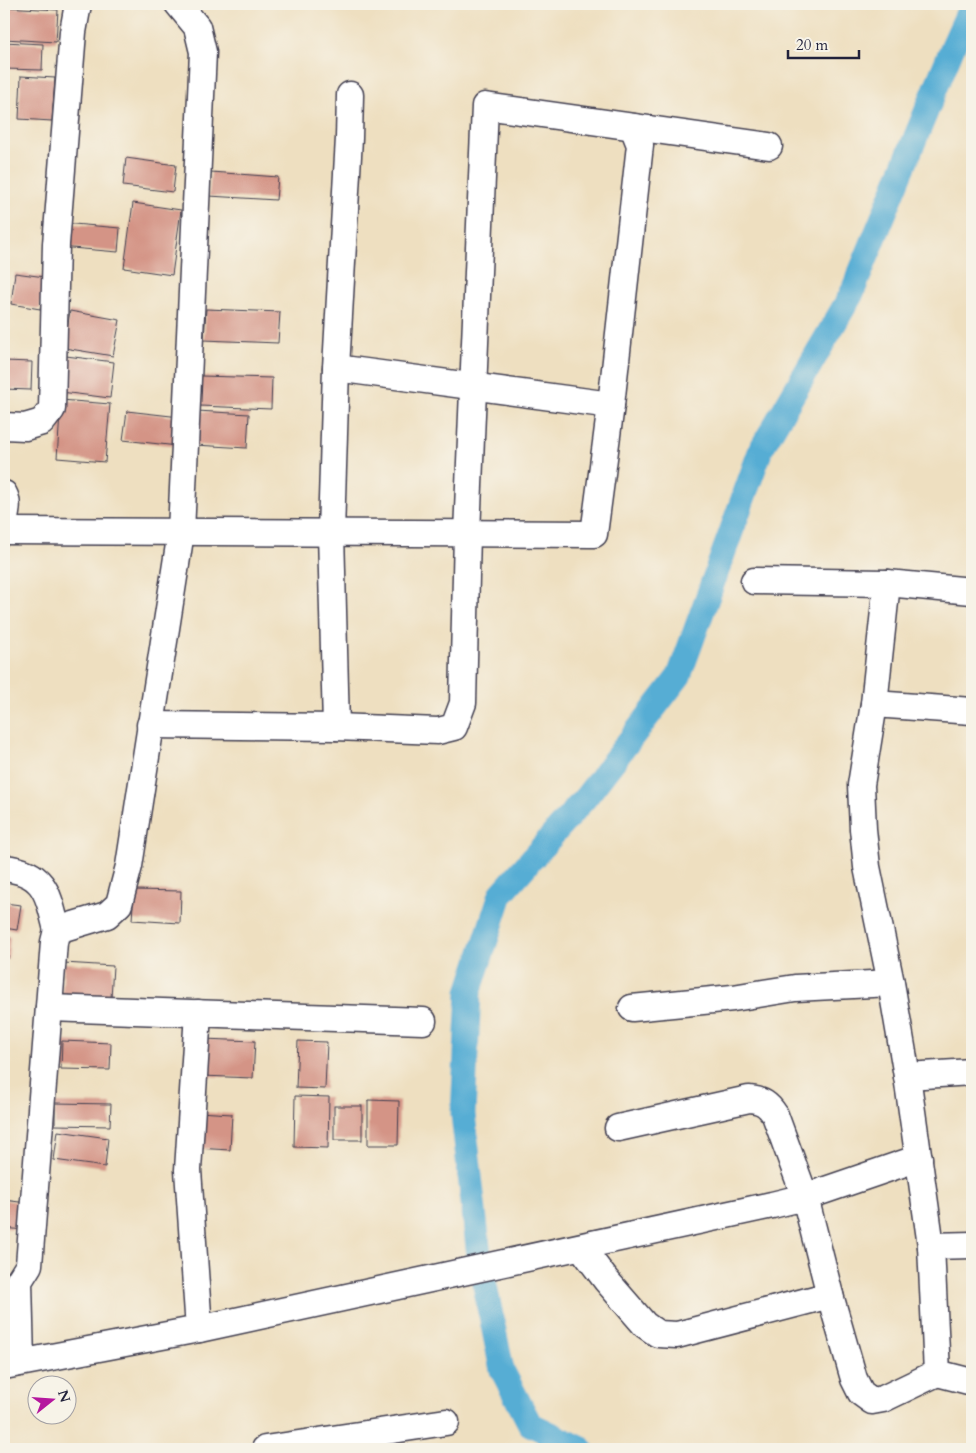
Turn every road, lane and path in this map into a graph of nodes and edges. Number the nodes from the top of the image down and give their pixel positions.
1 (78, 4) edge
2 (178, 4) edge
3 (350, 95) dead end
4 (633, 127) junction
5 (769, 146) dead end
6 (336, 368) junction
7 (474, 387) junction
8 (611, 405) junction
9 (4, 426) edge
10 (4, 494) edge
11 (4, 523) edge
12 (4, 531) edge
13 (181, 532) junction
14 (331, 533) junction
15 (467, 533) junction
16 (754, 581) dead end
17 (887, 583) junction
18 (972, 591) edge
19 (874, 704) junction
20 (972, 711) edge
21 (150, 725) junction
22 (336, 727) junction
23 (4, 868) edge
24 (57, 930) junction
25 (891, 983) junction
26 (49, 1008) junction
27 (632, 1008) dead end
28 (198, 1013) junction
29 (423, 1022) dead end
30 (972, 1072) edge
31 (907, 1076) junction
32 (618, 1128) dead end
33 (919, 1158) junction
34 (805, 1197) junction
35 (972, 1245) edge
36 (931, 1246) junction
37 (581, 1247) junction
38 (830, 1294) junction
39 (199, 1329) junction
40 (12, 1364) edge
41 (936, 1373) junction
42 (972, 1382) edge
43 (446, 1422) dead end
44 (265, 1449) edge

1 - 9 street
2 - 13 street
3 - 6 street
4 - 5 street
4 - 7 street
4 - 8 street
6 - 7 street
6 - 14 street
7 - 8 street
7 - 15 street
8 - 15 street
10 - 11 street
12 - 13 street
13 - 14 street
13 - 21 street
14 - 15 street
14 - 22 street
15 - 22 street
16 - 17 street
17 - 18 street
17 - 19 street
19 - 20 street
19 - 25 street
21 - 22 street
21 - 24 street
23 - 24 street
24 - 26 street
25 - 27 street
25 - 31 street
26 - 28 street
26 - 40 street
28 - 29 street
28 - 39 street
30 - 31 street
31 - 33 street
32 - 34 street
33 - 34 street
33 - 36 street
34 - 37 street
34 - 38 street
35 - 36 street
36 - 41 street
37 - 38 street
37 - 39 street
38 - 41 street
39 - 40 street
41 - 42 street
43 - 44 street

